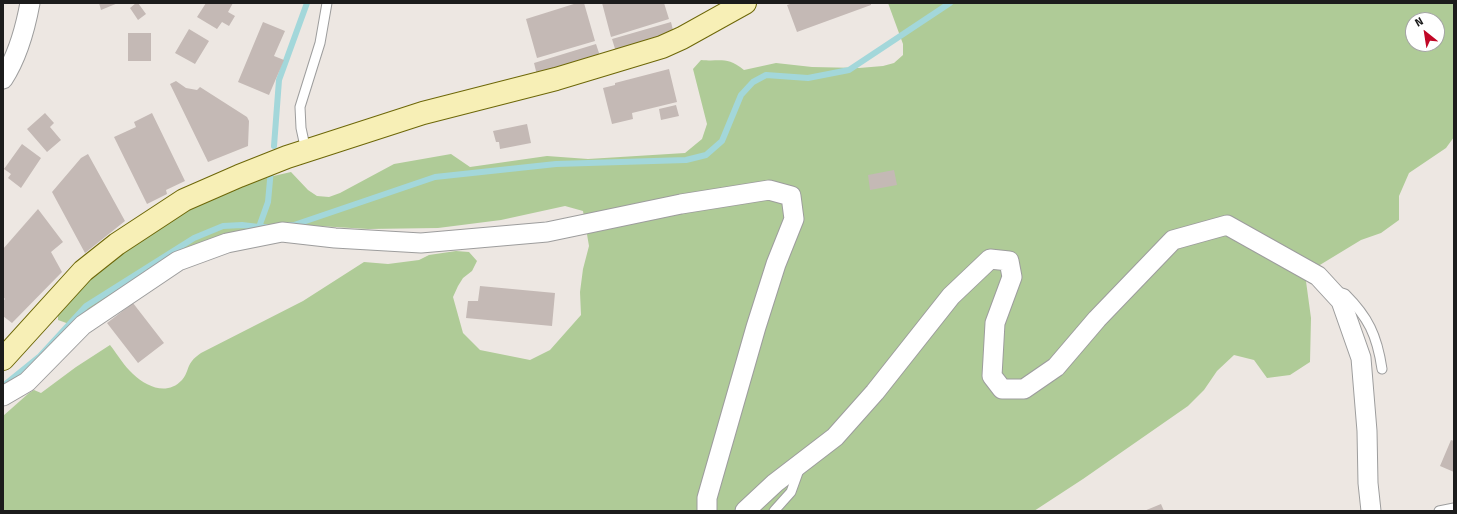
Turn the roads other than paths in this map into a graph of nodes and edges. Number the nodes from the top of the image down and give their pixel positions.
1 (30, 3) edge
2 (327, 3) edge
3 (745, 3) edge
4 (3, 79) edge
5 (306, 151) junction
6 (1332, 292) junction
7 (3, 359) edge
8 (1382, 369) dead end
9 (3, 396) edge
10 (802, 462) junction
11 (1454, 508) edge
12 (707, 511) edge
13 (745, 511) edge
14 (774, 511) edge
15 (1371, 511) edge
16 (1439, 511) edge

1 - 4 street
2 - 5 lane
3 - 5 street
5 - 7 street
6 - 8 lane
6 - 10 street
6 - 15 street
9 - 12 street
10 - 13 street
10 - 14 lane
11 - 16 lane

